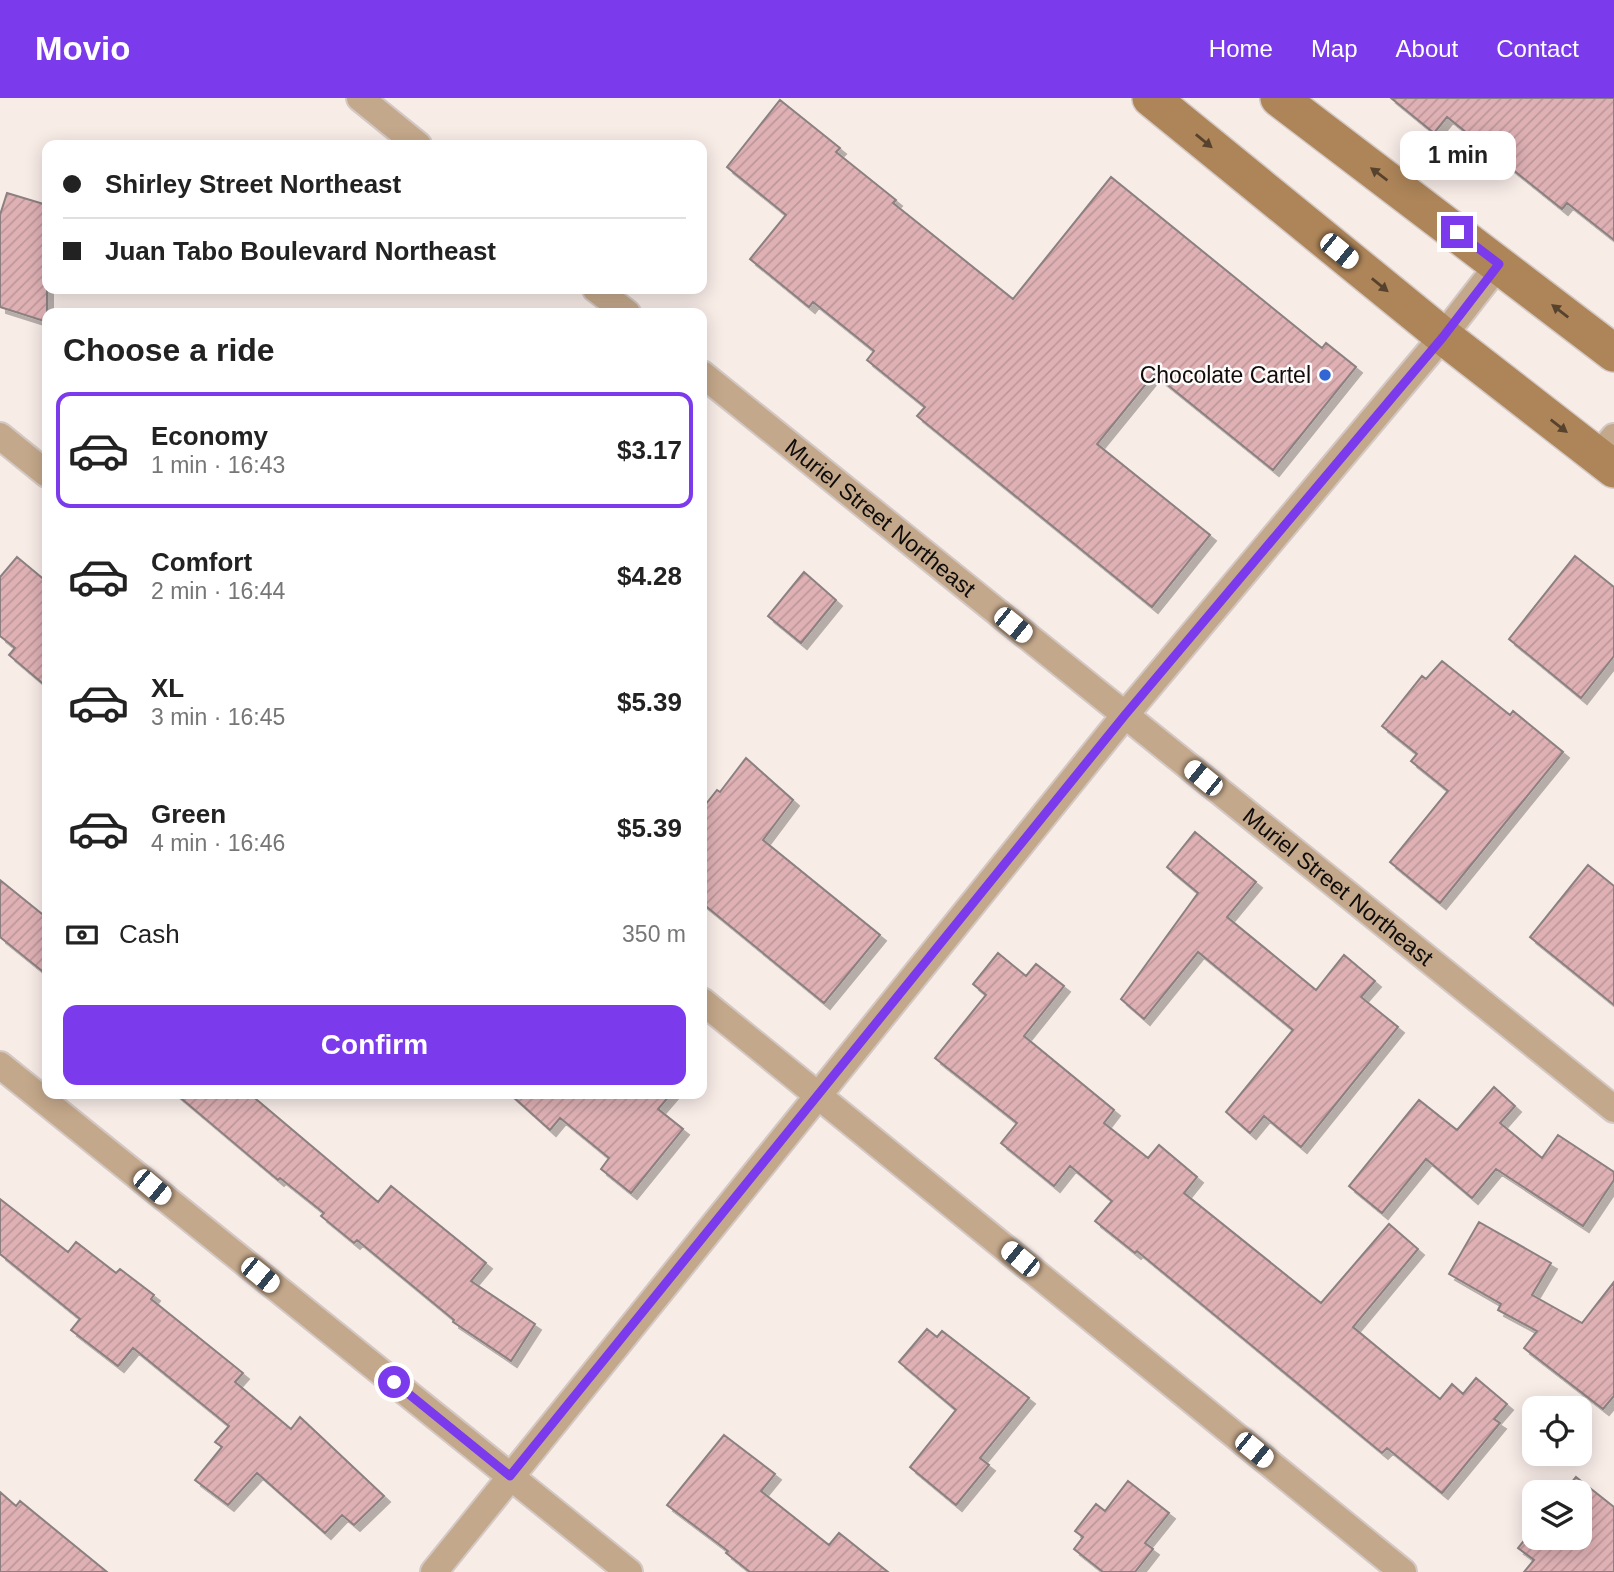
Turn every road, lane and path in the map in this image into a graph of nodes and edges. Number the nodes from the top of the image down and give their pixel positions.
1 (360, 98) edge
2 (1151, 98) edge
3 (1279, 98) edge
4 (412, 140) edge
5 (1499, 264) junction
6 (602, 294) edge
7 (621, 308) edge
8 (1443, 337) junction
9 (1614, 353) edge
10 (707, 378) edge
11 (0, 436) edge
12 (1609, 454) edge
13 (42, 470) edge
14 (1125, 715) junction
15 (707, 1005) edge
16 (0, 1065) edge
17 (819, 1095) junction
18 (42, 1099) edge
19 (42, 1099) edge
20 (1614, 1109) edge
21 (510, 1476) junction
22 (434, 1572) edge
23 (629, 1572) edge
24 (1403, 1572) edge

1 - 4 street
2 -> 8 main road
5 -> 3 main road
5 - 8 street
9 -> 5 main road
6 - 7 street
8 -> 12 main road
8 - 14 street
10 - 14 street, Muriel Street Northeast
11 - 13 street
14 - 17 street
14 - 20 street, Muriel Street Northeast
15 - 17 street
16 - 19 street
17 - 21 street
17 - 24 street
18 - 21 street
21 - 22 street
21 - 23 street

